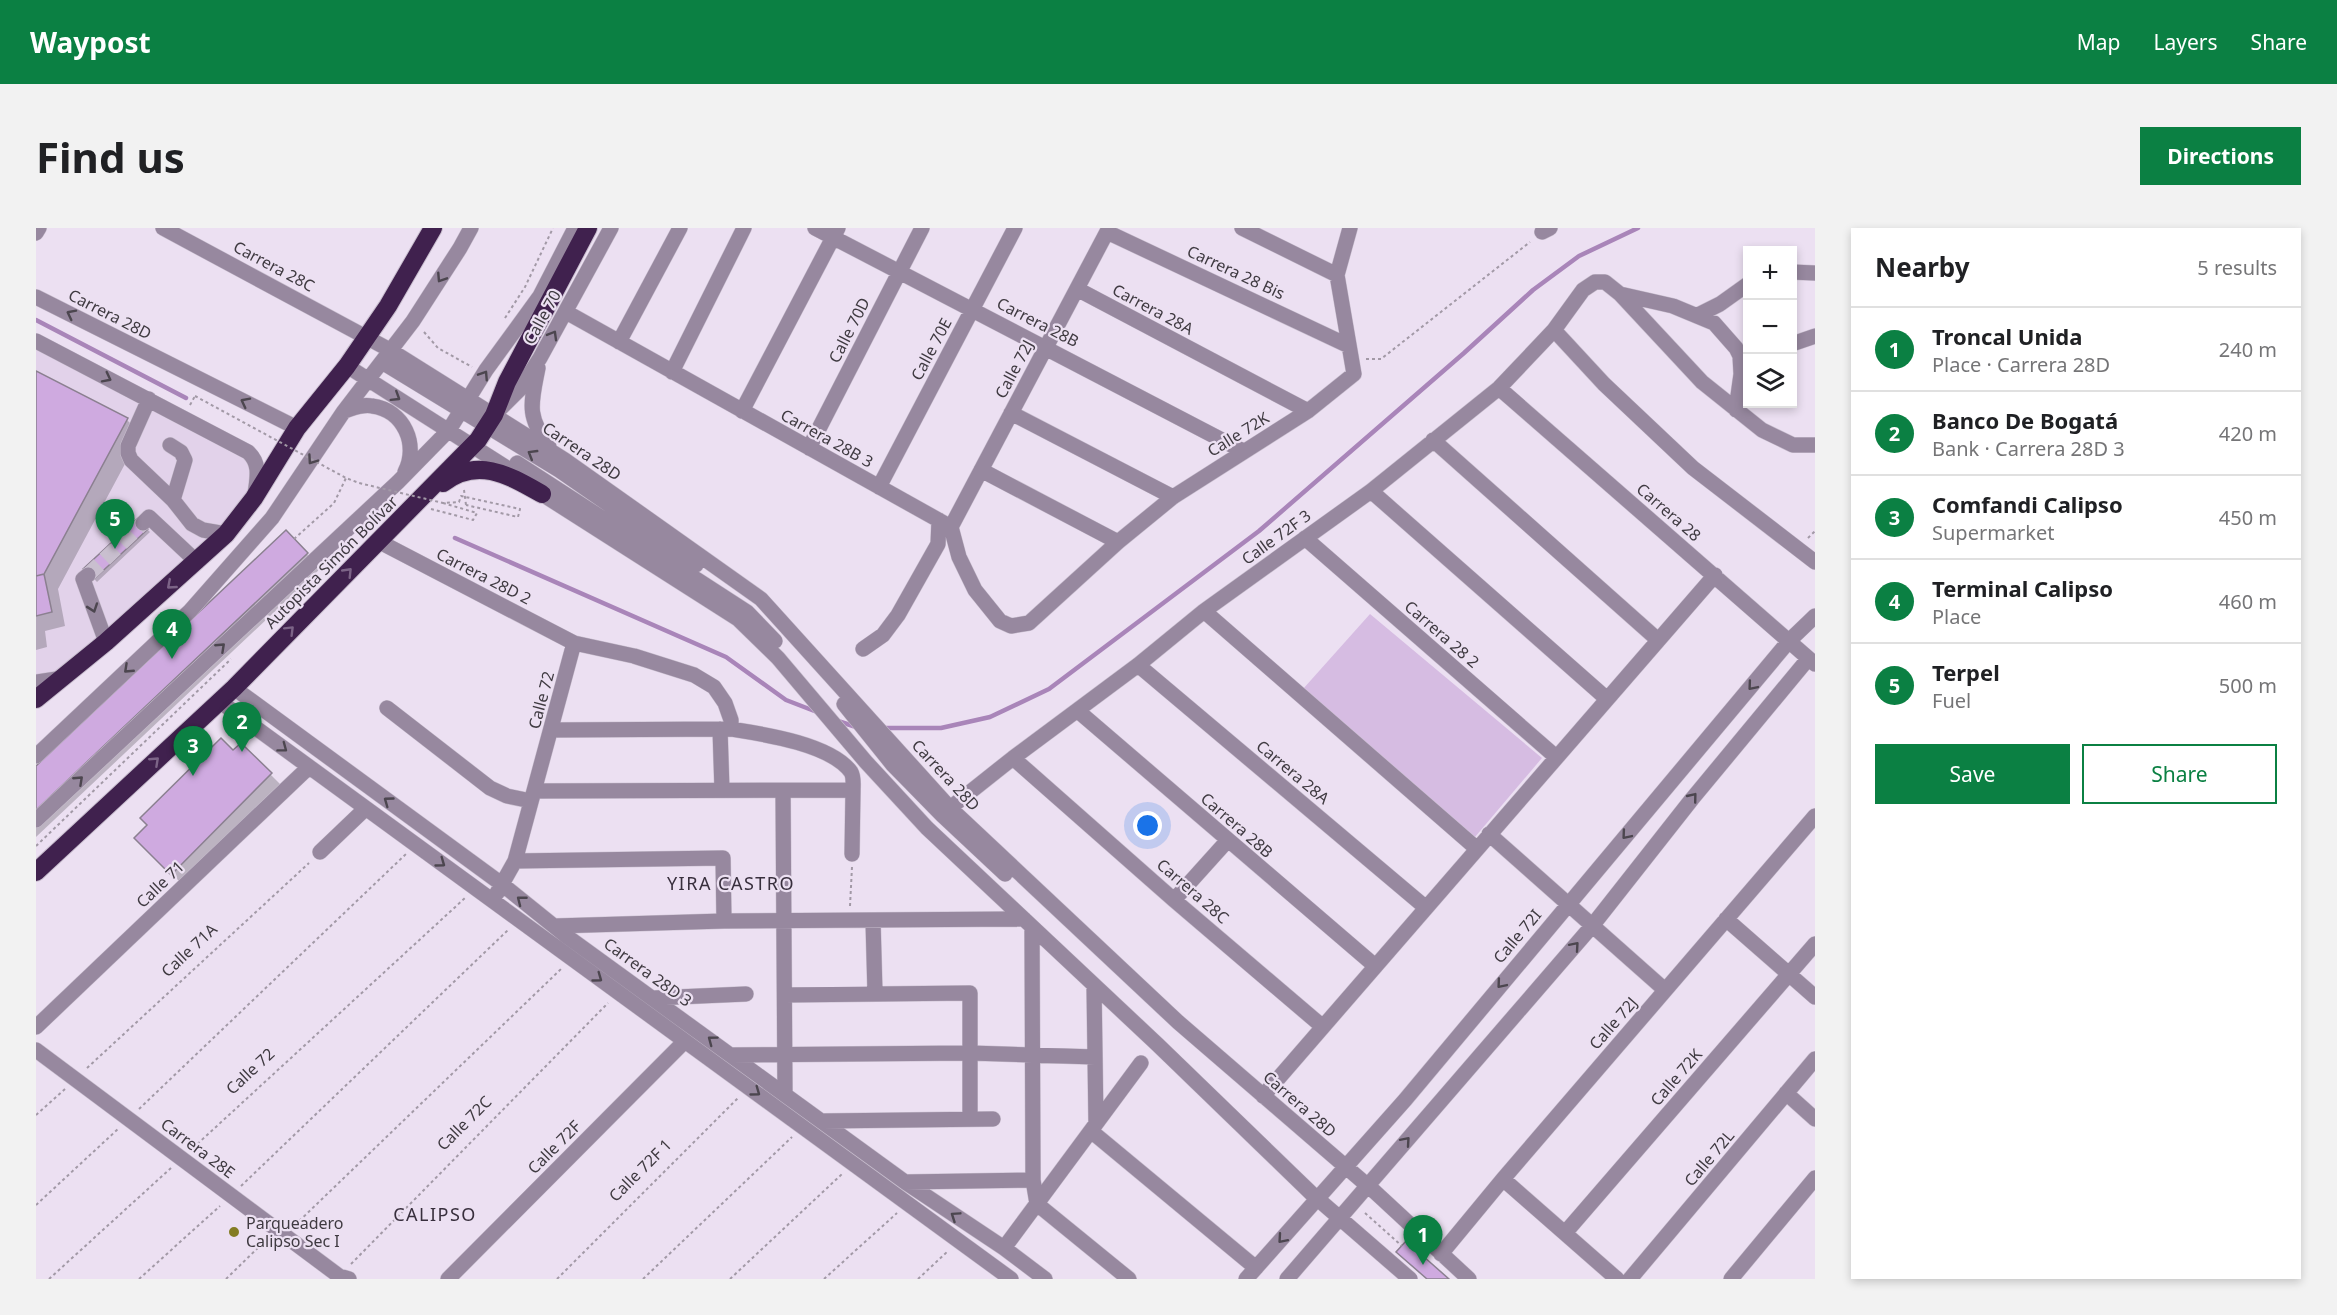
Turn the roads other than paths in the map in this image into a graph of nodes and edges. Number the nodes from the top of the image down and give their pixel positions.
1 (39, 228) edge
2 (163, 228) edge
3 (471, 228) edge
4 (575, 228) edge
5 (588, 228) edge
6 (611, 228) edge
7 (680, 228) edge
8 (744, 228) edge
9 (815, 228) edge
10 (922, 228) edge
11 (1015, 228) edge
12 (1242, 228) edge
13 (1350, 228) edge
14 (430, 229) edge
15 (1108, 230) edge
16 (36, 233) edge
17 (835, 233) edge
18 (900, 272) junction
19 (1797, 272) edge
20 (1815, 273) edge
21 (1336, 275) junction
22 (1743, 288) edge
23 (1077, 290) junction
24 (1620, 294) junction
25 (36, 297) edge
26 (972, 309) junction
27 (566, 312) junction
28 (1698, 315) junction
29 (1554, 330) junction
30 (1815, 336) edge
31 (368, 337) junction
32 (36, 341) edge
33 (619, 342) junction
34 (1797, 342) edge
35 (1046, 347) junction
36 (1350, 352) junction
37 (1743, 355) edge
38 (386, 356) junction
39 (540, 358) junction
40 (1743, 362) edge
41 (347, 366) junction
42 (672, 372) junction
43 (368, 379) junction
44 (1499, 388) junction
45 (149, 399) junction
46 (464, 405) junction
47 (1736, 410) junction
48 (344, 411) junction
49 (742, 411) junction
50 (1308, 411) junction
51 (1011, 413) junction
52 (450, 427) junction
53 (297, 429) junction
54 (483, 432) junction
55 (1433, 440) junction
56 (170, 445) dead end
57 (1815, 445) edge
58 (809, 448) junction
59 (1243, 451) junction
60 (565, 460) junction
61 (981, 470) junction
62 (879, 487) junction
63 (1371, 491) junction
64 (406, 494) junction
65 (542, 494) junction
66 (1173, 497) junction
67 (254, 498) junction
68 (173, 500) junction
69 (143, 523) dead end
70 (945, 524) junction
71 (226, 534) junction
72 (1305, 538) junction
73 (378, 541) junction
74 (1118, 542) junction
75 (197, 562) junction
76 (1815, 562) edge
77 (88, 575) dead end
78 (1715, 575) junction
79 (1204, 611) junction
80 (1815, 616) edge
81 (1658, 640) junction
82 (1789, 641) junction
83 (106, 642) junction
84 (574, 643) junction
85 (863, 649) dead end
86 (1812, 661) edge
87 (1138, 665) junction
88 (819, 668) junction
89 (63, 678) junction
90 (36, 682) edge
91 (234, 688) junction
92 (36, 699) edge
93 (1607, 699) junction
94 (219, 701) junction
95 (387, 708) dead end
96 (1077, 711) junction
97 (725, 729) junction
98 (552, 730) junction
99 (36, 756) edge
100 (1556, 757) junction
101 (1013, 758) junction
102 (880, 763) junction
103 (309, 767) junction
104 (722, 790) junction
105 (853, 790) junction
106 (783, 791) junction
107 (533, 796) junction
108 (950, 808) junction
109 (365, 809) junction
110 (1815, 816) edge
111 (36, 820) edge
112 (1489, 834) junction
113 (1228, 840) junction
114 (1476, 848) junction
115 (320, 852) road end
116 (852, 854) road end
117 (515, 861) junction
118 (36, 872) edge
119 (503, 885) junction
120 (492, 900) junction
121 (1174, 900) junction
122 (1568, 904) junction
123 (1425, 907) junction
124 (1726, 919) junction
125 (724, 921) junction
126 (784, 921) junction
127 (873, 921) junction
128 (1028, 923) junction
129 (1592, 926) junction
130 (559, 936) junction
131 (1815, 944) edge
132 (1374, 966) junction
133 (1789, 974) junction
134 (1094, 985) junction
135 (1665, 990) junction
136 (875, 993) junction
137 (746, 994) dead end
138 (784, 995) junction
139 (1815, 997) edge
140 (654, 998) junction
141 (36, 1027) edge
142 (1323, 1027) junction
143 (685, 1041) junction
144 (36, 1050) edge
145 (786, 1053) junction
146 (970, 1053) junction
147 (1032, 1054) junction
148 (731, 1055) junction
149 (1095, 1057) junction
150 (1815, 1059) edge
151 (1141, 1063) dead end
152 (785, 1093) junction
153 (1786, 1093) junction
154 (1263, 1096) junction
155 (970, 1119) junction
156 (993, 1119) dead end
157 (1815, 1119) edge
158 (823, 1121) junction
159 (1093, 1128) junction
160 (1343, 1170) junction
161 (1815, 1178) edge
162 (1503, 1179) junction
163 (1033, 1180) junction
164 (904, 1182) junction
165 (1365, 1189) junction
166 (1321, 1195) junction
167 (1037, 1204) junction
168 (1348, 1213) junction
169 (1565, 1233) junction
170 (1004, 1248) junction
171 (1441, 1254) junction
172 (1251, 1274) edge
173 (341, 1278) edge
174 (448, 1279) edge
175 (1011, 1279) edge
176 (1046, 1279) edge
177 (1130, 1279) edge
178 (1287, 1279) edge
179 (1410, 1279) edge
180 (1418, 1279) edge
181 (1458, 1279) edge
182 (1469, 1279) edge
183 (1617, 1279) edge
184 (1630, 1279) edge
185 (1731, 1279) edge

1 - 16 street
2 - 31 street, Carrera 28C
3 -> 38 street
46 -> 4 street
5 - 54 highway, Autopista Simón Bolívar
6 - 27 street, Calle 70
7 - 33 street
8 - 42 street
9 - 17 street, Carrera 28B
10 - 18 street, Calle 70D
11 - 26 street, Calle 70E
12 - 21 street
13 - 21 street
14 - 31 highway
15 - 23 street, Calle 72J
15 - 36 street, Carrera 28 Bis
17 - 18 street, Carrera 28B
17 - 49 street
18 - 26 street, Carrera 28B
18 - 58 street, Calle 70D
19 - 20 street
21 - 36 street
22 - 28 street
23 - 35 street, Calle 72J
23 - 50 street, Carrera 28A
24 - 28 street
24 - 29 street, Calle 72F 3
24 - 47 street
53 -> 25 street, Carrera 28D
26 - 35 street, Carrera 28B
26 - 62 street, Calle 70E
27 - 33 street, Carrera 28B 3
39 -> 27 street, Calle 70
28 - 37 street
29 - 44 street, Calle 72F 3
29 - 76 street
30 - 34 street
31 - 38 street
31 - 41 highway
32 -> 45 street
33 - 42 street, Carrera 28B 3
35 - 51 street, Calle 72J
35 - 59 street, Carrera 28B
36 - 50 street, Calle 72K
38 - 43 street
38 - 46 street
39 - 54 street, Calle 70
39 - 60 street
40 - 47 street
41 - 43 street, Carrera 28D
41 - 53 highway
42 - 49 street, Carrera 28B 3
43 - 48 street
43 -> 52 street, Carrera 28D
44 - 55 street, Calle 72F 3
44 - 78 street, Carrera 28
45 - 67 street
45 - 68 street
46 - 52 street
46 - 54 street
47 - 57 street
48 - 64 street
48 -> 99 street
49 - 58 street, Carrera 28B 3
50 - 59 street, Calle 72K
51 - 61 street, Calle 72J
51 - 66 street
52 - 54 street, Carrera 28D
52 - 64 street
53 - 67 highway
54 - 60 street, Carrera 28D
54 - 64 highway, Autopista Simón Bolívar
54 - 65 street, Carrera 28D
88 -> 54 street
54 - 102 street
55 - 63 street, Calle 72F 3
55 - 81 street
56 - 68 street
58 - 62 street, Carrera 28B 3
59 - 66 street, Calle 72K
60 - 88 street, Carrera 28D
61 - 70 street, Calle 72J
61 - 74 street
62 - 70 street, Carrera 28B 3
63 - 72 street, Calle 72F 3
63 - 93 street
64 - 65 highway
64 - 73 highway, Autopista Simón Bolívar
111 -> 64 street
65 - 102 street, Carrera 28D
66 - 74 street, Calle 72K
67 - 71 highway
68 - 71 street
69 - 75 street
70 - 74 street, Calle 72K
70 - 85 street
71 - 75 highway
72 - 79 street, Calle 72F 3
72 - 100 street, Carrera 28 2
73 - 84 street, Carrera 28D 2
91 -> 73 highway, Autopista Simón Bolívar
75 -> 83 highway
77 -> 83 street
78 - 81 street
78 - 82 street, Carrera 28
79 - 87 street, Calle 72F 3
79 - 114 street
80 - 82 street, Calle 72I
81 - 93 street
82 - 86 street, Carrera 28
82 -> 122 street, Calle 72I
83 - 89 highway
84 - 97 street, Carrera 28D 2
84 - 98 street, Calle 72
129 -> 86 street
87 - 96 street, Calle 72F 3
87 - 123 street, Carrera 28A
88 - 102 street
88 - 108 street, Carrera 28D
89 - 90 street
89 - 92 highway
91 - 94 highway, Autopista Simón Bolívar
119 -> 91 street, Carrera 28D 3
93 - 100 street
94 -> 103 street, Carrera 28D 3
118 -> 94 highway, Autopista Simón Bolívar
95 - 107 street
96 - 101 street, Calle 72F 3
96 - 113 street, Carrera 28B
97 - 98 street
97 - 104 street, Carrera 28D 2
97 - 105 street
98 - 107 street, Calle 72
100 - 112 street
101 - 108 street, Calle 72F 3
101 - 121 street, Carrera 28C
102 - 128 street, Carrera 28D
102 - 160 street
102 - 166 street
103 - 109 street, Carrera 28D 3
103 - 141 street, Calle 71
104 - 106 street
104 - 107 street
105 - 106 street
105 - 116 street
106 - 126 street
107 - 117 street, Calle 72
108 - 154 street, Carrera 28D
109 - 115 street
109 -> 120 street, Carrera 28D 3
110 - 124 street, Calle 72J
112 - 114 street
112 - 122 street
113 - 121 street
113 - 132 street, Carrera 28B
114 - 123 street
117 - 119 street, Calle 72
117 - 125 street
119 - 120 street, Calle 72
130 -> 119 street, Carrera 28D 3
120 - 130 street, Carrera 28D 3
121 - 142 street, Carrera 28C
122 - 129 street
122 -> 160 street, Calle 72I
123 - 132 street
124 - 133 street
124 - 135 street, Calle 72J
125 - 126 street
125 - 130 street
126 - 127 street
126 - 138 street
127 - 128 street
127 - 136 street
128 - 134 street, Carrera 28D
128 - 147 street
129 - 135 street
165 -> 129 street
130 - 140 street, Carrera 28D 3
130 -> 143 street, Carrera 28D 3
131 - 133 street, Calle 72K
132 - 142 street
133 - 139 street
133 - 169 street, Calle 72K
134 - 149 street
134 - 166 street, Carrera 28D
135 - 162 street, Calle 72J
136 - 138 street
136 - 146 street
137 - 140 street
138 - 145 street
148 -> 140 street, Carrera 28D 3
142 - 154 street
143 - 174 street, Calle 72F
143 -> 175 street, Carrera 28D 3
144 - 173 street, Carrera 28E
145 - 146 street
145 - 148 street
145 - 152 street
146 - 147 street
146 - 155 street
147 - 149 street
147 - 163 street
148 - 152 street, Carrera 28D 3
149 - 159 street
150 - 153 street, Calle 72L
151 - 159 street
152 - 158 street, Carrera 28D 3
153 - 157 street
153 - 184 street, Calle 72L
154 - 160 street, Carrera 28D
155 - 156 street
155 - 158 street
158 - 164 street, Carrera 28D 3
159 - 167 street
159 - 172 street
160 - 165 street, Carrera 28D
160 - 166 street, Calle 72I
161 - 185 street
162 - 169 street
162 - 171 street, Calle 72J
163 - 164 street
163 - 167 street
170 -> 164 street, Carrera 28D 3
165 - 168 street
165 - 171 street, Carrera 28D
165 - 181 street
166 - 168 street, Carrera 28D
166 -> 172 street, Calle 72I
167 - 170 street
167 - 177 street
168 - 178 street
168 - 179 street, Carrera 28D
168 - 180 street
169 - 183 street
170 - 176 street, Carrera 28D 3
171 - 182 street, Carrera 28D

